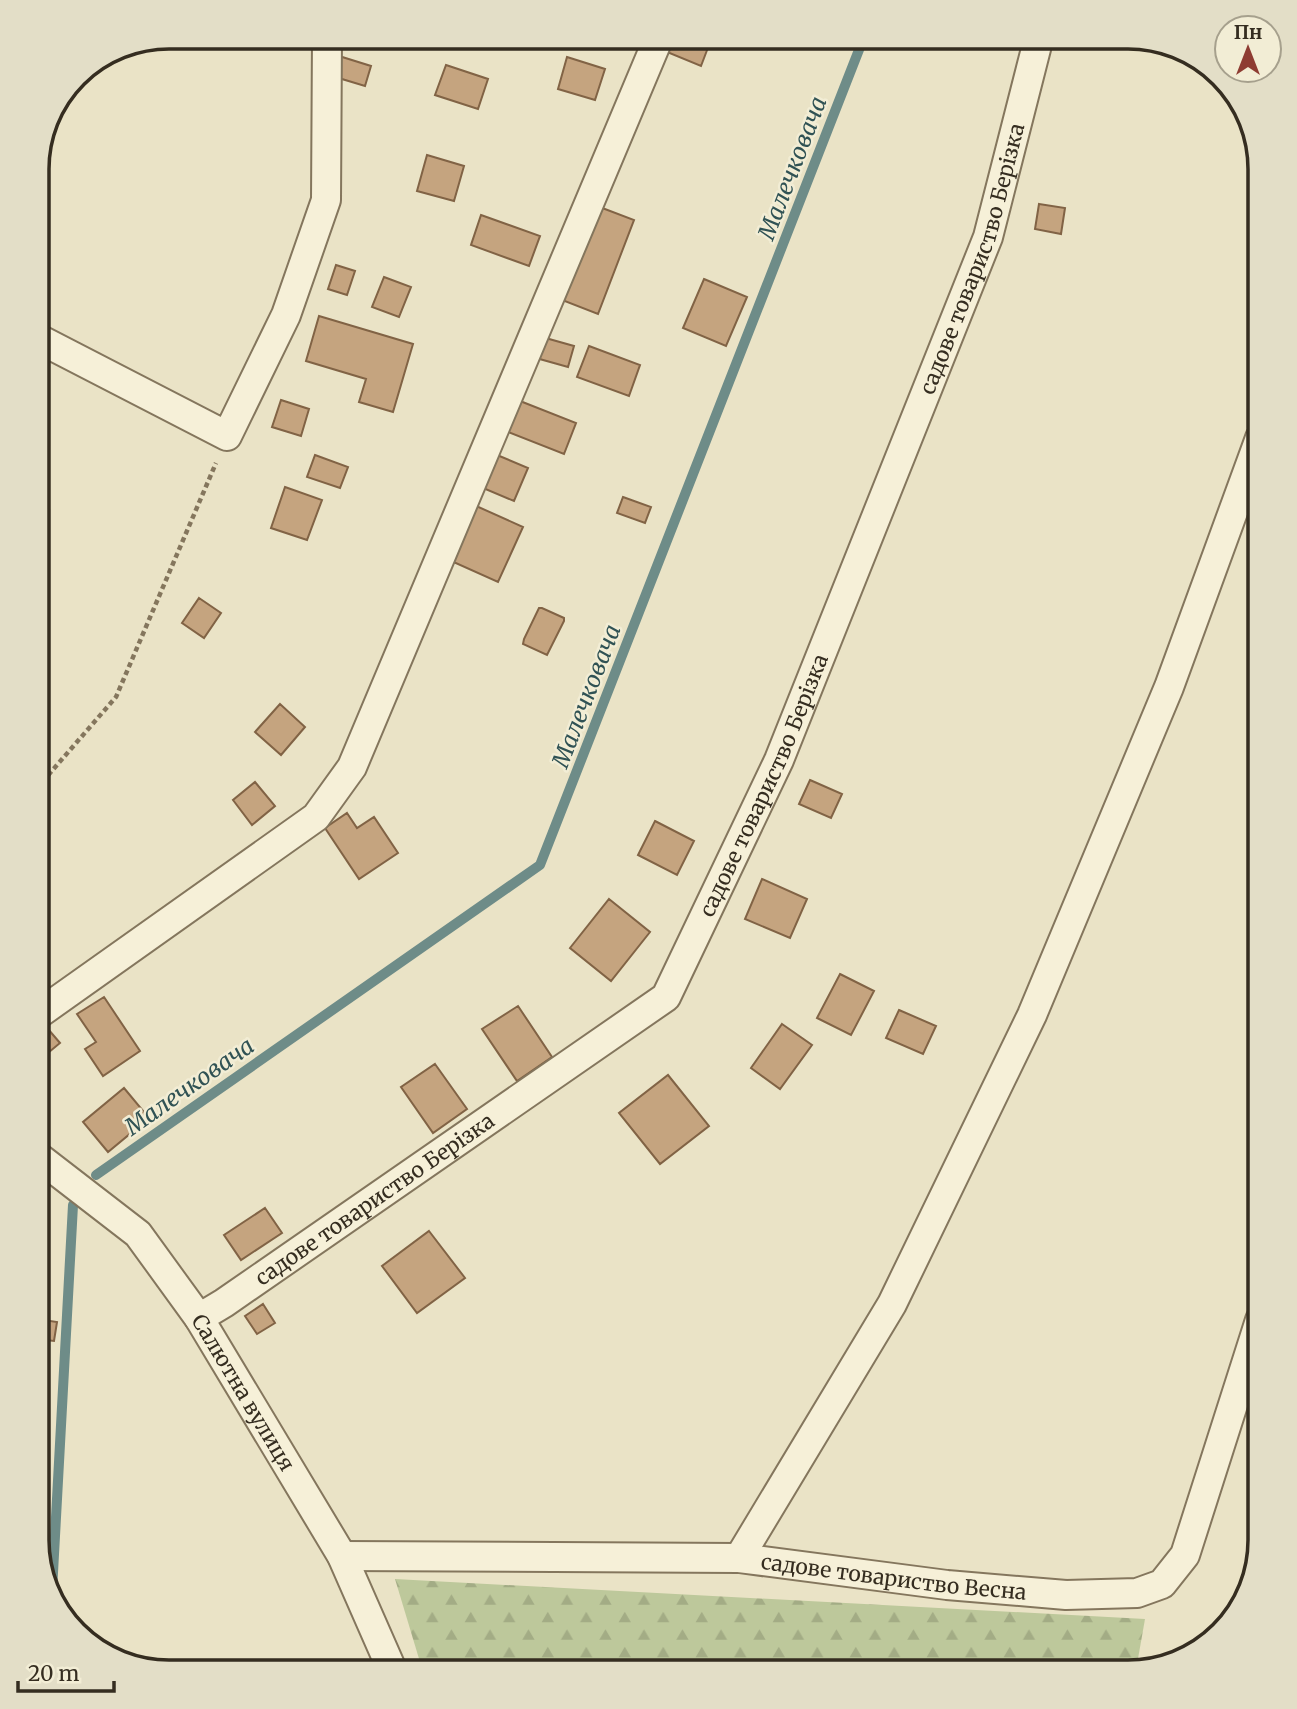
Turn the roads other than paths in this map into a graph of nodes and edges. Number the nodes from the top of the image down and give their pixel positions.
1 (327, 49) edge
2 (654, 49) edge
3 (1036, 49) edge
4 (49, 344) edge
5 (1248, 471) edge
6 (49, 1006) edge
7 (49, 1165) edge
8 (199, 1318) junction
9 (1248, 1358) edge
10 (342, 1556) junction
11 (739, 1558) junction
12 (388, 1660) edge

1 - 4 street
2 - 6 street
3 - 8 street, садове товариство Берізка
5 - 11 street
7 - 8 street, Салютна вулиця
8 - 10 street, Салютна вулиця
9 - 11 street, садове товариство Весна
10 - 11 street, садове товариство Весна
10 - 12 street, Салютна вулиця

